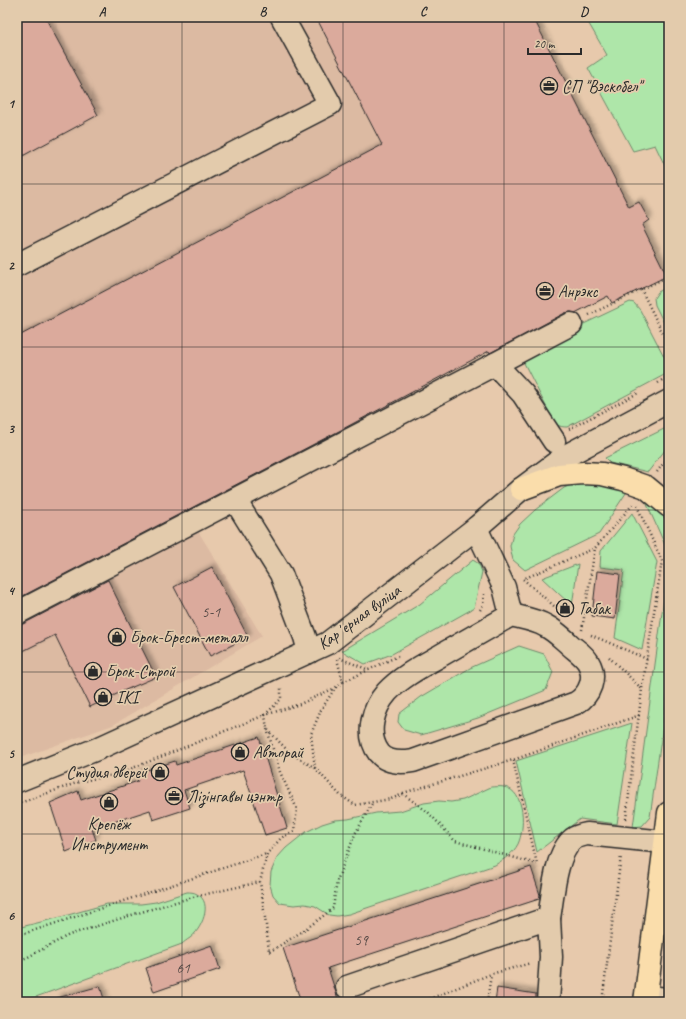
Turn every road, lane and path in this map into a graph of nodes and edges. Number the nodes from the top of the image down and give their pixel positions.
1 (282, 17) edge
2 (17, 265) edge
3 (669, 276) edge
4 (642, 289) junction
5 (571, 324) joint
6 (669, 346) edge
7 (496, 364) junction
8 (669, 375) edge
9 (653, 386) dead end
10 (639, 393) dead end
11 (669, 400) edge
12 (553, 440) joint
13 (521, 489) junction
14 (235, 500) junction
15 (635, 502) dead end
16 (669, 506) edge
17 (476, 528) junction
18 (485, 588) dead end
19 (558, 610) dead end
20 (480, 611) dead end
21 (17, 614) edge
22 (511, 615) junction
23 (576, 626) dead end
24 (589, 634) dead end
25 (309, 652) junction
26 (604, 652) dead end
27 (403, 654) dead end
28 (337, 657) junction
29 (647, 659) junction
30 (330, 660) dead end
31 (369, 670) junction
32 (343, 682) junction
33 (281, 684) dead end
34 (335, 688) junction
35 (642, 689) junction
36 (265, 715) junction
37 (640, 715) junction
38 (267, 729) junction
39 (513, 760) junction
40 (315, 768) junction
41 (17, 781) edge
42 (403, 794) junction
43 (373, 802) junction
44 (17, 804) edge
45 (669, 813) edge
46 (623, 837) junction
47 (665, 842) junction
48 (267, 854) junction
49 (536, 864) junction
50 (538, 872) dead end
51 (260, 882) junction
52 (549, 918) junction
53 (17, 936) edge
54 (551, 957) junction
55 (17, 960) edge
56 (491, 974) junction
57 (347, 987) dead end
58 (645, 999) edge
59 (669, 1000) edge
60 (422, 1002) edge
61 (487, 1002) edge
62 (548, 1002) edge
63 (602, 1002) edge

1 - 2 street
3 - 4 path
4 - 5 path
4 - 6 path
5 - 7 street
7 - 12 street
7 - 14 street
8 - 9 path
10 - 12 path
11 - 13 street, Карʼерная вуліца
13 - 16 main road
13 - 17 street, Карʼерная вуліца
14 - 21 street
14 - 25 street
15 - 29 path
17 - 22 street
17 - 25 street, Карʼерная вуліца
18 - 20 path
19 - 23 path
22 - 22 street
24 - 29 path
25 - 41 street, Карʼерная вуліца
26 - 35 path
27 - 31 path
28 - 30 path
28 - 31 path
28 - 32 path
29 - 35 path
31 - 32 path
32 - 34 path
33 - 36 path
34 - 36 path
34 - 40 path
35 - 37 path
36 - 38 path
36 - 44 path
37 - 39 path
37 - 46 path
38 - 40 path
38 - 48 path
39 - 42 path
39 - 49 path
40 - 43 path
42 - 43 path
42 - 49 path
43 - 51 path
45 - 47 main road
46 - 47 street
46 - 52 street
46 - 63 path
47 - 58 main road
48 - 51 path
48 - 53 path
49 - 50 path
51 - 55 path
52 - 54 street
52 - 57 street
54 - 56 path
54 - 62 street
56 - 60 path
56 - 61 path
58 - 59 street

